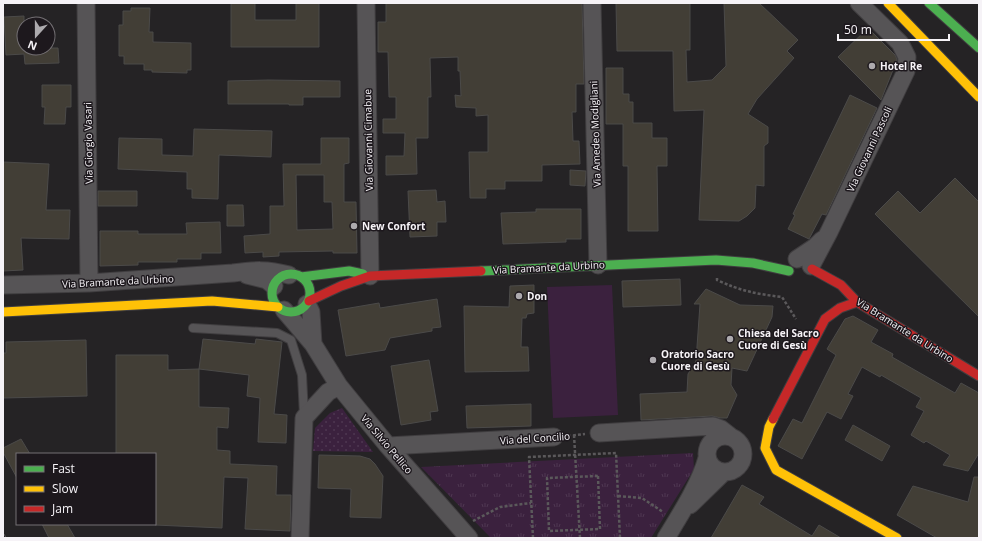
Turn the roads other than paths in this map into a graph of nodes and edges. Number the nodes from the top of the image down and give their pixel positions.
1 (86, 3) edge
2 (366, 3) edge
3 (592, 3) edge
4 (860, 3) edge
5 (888, 3) edge
6 (929, 3) edge
7 (979, 48) edge
8 (979, 97) edge
9 (763, 255) dead end
10 (728, 260) junction
11 (598, 265) junction
12 (800, 266) junction
13 (233, 273) junction
14 (295, 276) junction
15 (370, 276) junction
16 (795, 280) dead end
17 (89, 283) junction
18 (3, 285) edge
19 (271, 290) junction
20 (244, 295) dead end
21 (212, 301) junction
22 (308, 302) junction
23 (858, 302) junction
24 (827, 307) dead end
25 (281, 309) junction
26 (3, 312) edge
27 (825, 320) junction
28 (193, 328) dead end
29 (313, 344) junction
30 (979, 376) edge
31 (339, 386) junction
32 (304, 418) junction
33 (769, 427) junction
34 (683, 429) junction
35 (599, 433) road end
36 (554, 437) road end
37 (735, 439) junction
38 (388, 446) junction
39 (708, 451) junction
40 (743, 460) junction
41 (776, 470) junction
42 (724, 472) junction
43 (678, 518) junction
44 (465, 534) edge
45 (300, 538) edge
46 (666, 538) edge
47 (897, 538) edge

1 - 17 street, Via Giorgio Vasari
2 - 15 street, Via Giovanni Cimabue
3 - 11 street, Via Amedeo Modigliani
4 - 12 street, Via Giovanni Pascoli
5 - 8 main road
6 - 7 main road
9 - 10 main road, Via Bramante da Urbino
10 - 11 main road, Via Bramante da Urbino
10 - 12 main road, Via Bramante da Urbino
11 - 15 main road, Via Bramante da Urbino
12 - 16 main road
12 - 23 main road, Via Bramante da Urbino
13 - 14 street, Via Bramante da Urbino
13 - 17 street, Via Bramante da Urbino
13 - 19 street, Via Bramante da Urbino
14 - 15 main road, Via Bramante da Urbino
14 - 19 main road
14 - 22 main road
15 - 22 main road, Via Bramante da Urbino
17 - 18 street, Via Bramante da Urbino
19 - 25 main road
20 - 21 main road
21 - 25 main road
21 - 26 main road
22 - 25 main road
22 - 29 street, Via Silvio Pellico
23 - 27 main road
23 - 30 main road, Via Bramante da Urbino
24 - 27 main road
25 - 29 street, Via Silvio Pellico
27 - 33 main road
28 - 32 lane
29 - 31 street, Via Silvio Pellico
31 - 32 street
31 - 38 street, Via Silvio Pellico
32 - 45 street
33 - 37 street
33 - 41 main road
34 - 35 street
34 - 37 street
34 - 39 street
36 - 38 street, Via del Concilio
37 - 39 street
37 - 40 street
38 - 44 street, Via Silvio Pellico
39 - 42 street
39 - 43 street
40 - 41 street
40 - 42 street
41 - 47 main road
42 - 43 street
43 - 46 street

